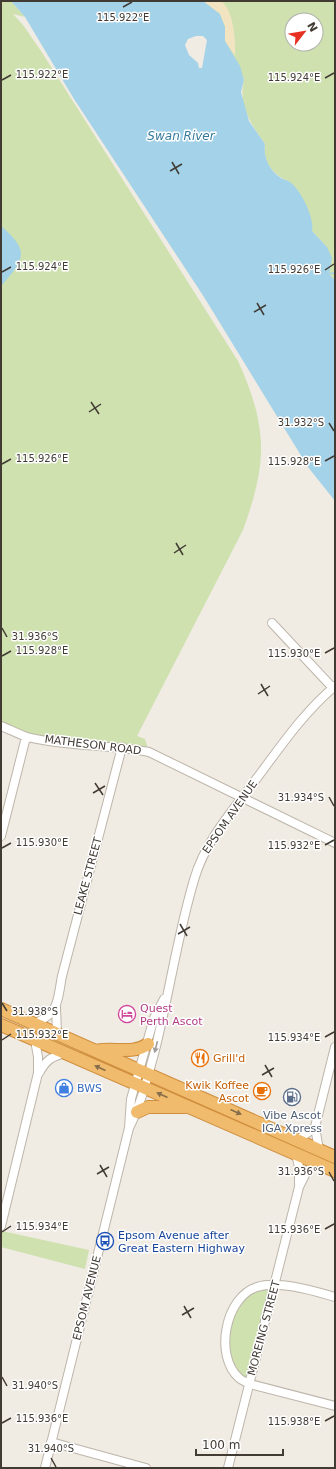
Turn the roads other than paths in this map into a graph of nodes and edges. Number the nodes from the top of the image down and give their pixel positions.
1 (272, 623) dead end
2 (334, 687) edge
3 (1, 726) edge
4 (26, 737) junction
5 (122, 747) junction
6 (243, 797) junction
7 (1, 836) edge
8 (335, 843) edge
9 (167, 995) junction
10 (56, 1004) junction
11 (1, 1009) edge
12 (34, 1024) junction
13 (1, 1025) edge
14 (57, 1034) junction
15 (35, 1040) junction
16 (148, 1044) junction
17 (335, 1047) edge
18 (95, 1051) junction
19 (65, 1053) junction
20 (144, 1072) junction
21 (38, 1073) junction
22 (140, 1086) junction
23 (188, 1107) junction
24 (137, 1112) junction
25 (315, 1127) junction
26 (129, 1128) junction
27 (298, 1140) junction
28 (319, 1150) junction
29 (296, 1154) junction
30 (335, 1157) edge
31 (317, 1164) junction
32 (335, 1172) edge
33 (299, 1187) junction
34 (2, 1220) edge
35 (276, 1285) junction
36 (335, 1297) edge
37 (250, 1384) junction
38 (335, 1406) edge
39 (51, 1442) junction
40 (44, 1468) edge
41 (146, 1468) edge
42 (228, 1468) edge

1 - 2 street
2 - 6 street, EPSOM AVENUE
3 - 4 street, MATHESON ROAD
4 - 5 street, MATHESON ROAD
4 - 7 street
5 - 6 street, MATHESON ROAD
5 - 10 street, LEAKE STREET
6 - 8 street, MATHESON ROAD
6 - 9 street, EPSOM AVENUE
9 - 16 street, EPSOM AVENUE
9 -> 20 street, EPSOM AVENUE
10 - 12 street, LEAKE STREET
10 - 14 street, LEAKE STREET
11 - 12 highway
12 - 14 highway
13 - 15 highway
14 - 18 highway
15 - 19 highway
15 - 21 street
16 - 18 highway
16 - 20 street, EPSOM AVENUE
17 - 25 street
18 - 20 highway
19 - 21 street
22 -> 19 highway
20 - 22 street, EPSOM AVENUE
20 -> 27 highway
21 - 34 street
23 -> 22 highway
22 - 24 street, EPSOM AVENUE
22 - 26 street, EPSOM AVENUE
23 - 24 highway
23 - 29 highway
24 - 26 street, EPSOM AVENUE
25 - 27 street
25 - 28 street
26 - 39 street, EPSOM AVENUE
27 - 28 highway
28 - 30 highway
29 - 31 highway
29 - 33 street, MOREING STREET
31 - 32 highway
31 - 33 street, MOREING STREET
33 - 35 street, MOREING STREET
35 - 36 street
35 - 37 street, MOREING STREET
35 - 37 street
37 - 38 street
37 - 42 street, MOREING STREET
39 - 40 street, EPSOM AVENUE
39 - 41 street

